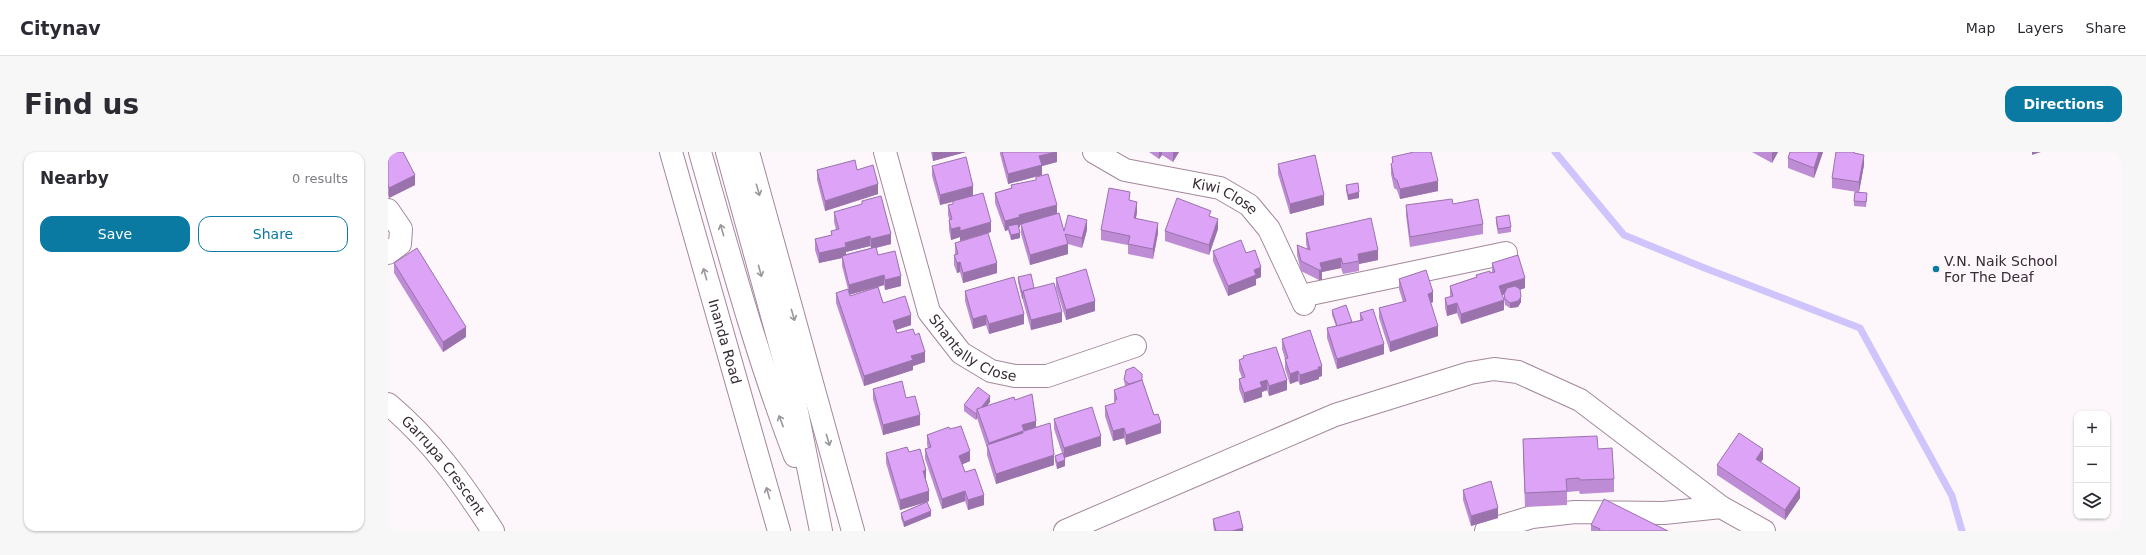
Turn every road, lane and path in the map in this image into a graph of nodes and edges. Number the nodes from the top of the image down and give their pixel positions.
1 (671, 152) edge
2 (700, 152) edge
3 (727, 152) edge
4 (748, 152) edge
5 (885, 152) edge
6 (1094, 152) edge
7 (388, 210) edge
8 (388, 253) edge
9 (1506, 253) dead end
10 (1135, 346) dead end
11 (388, 404) edge
12 (1721, 507) junction
13 (815, 509) junction
14 (492, 531) edge
15 (779, 531) edge
16 (821, 531) edge
17 (853, 531) edge
18 (1065, 531) edge
19 (1486, 531) edge
20 (1764, 531) edge

15 -> 1 street, Inanda Road
13 -> 2 street
3 -> 13 street
4 -> 17 street
5 - 10 street, Shantally Close
6 - 9 street, Kiwi Close
7 - 8 street
11 - 14 street, Garrupa Crescent
12 - 18 street
12 - 19 street
12 - 20 street
13 - 16 street

